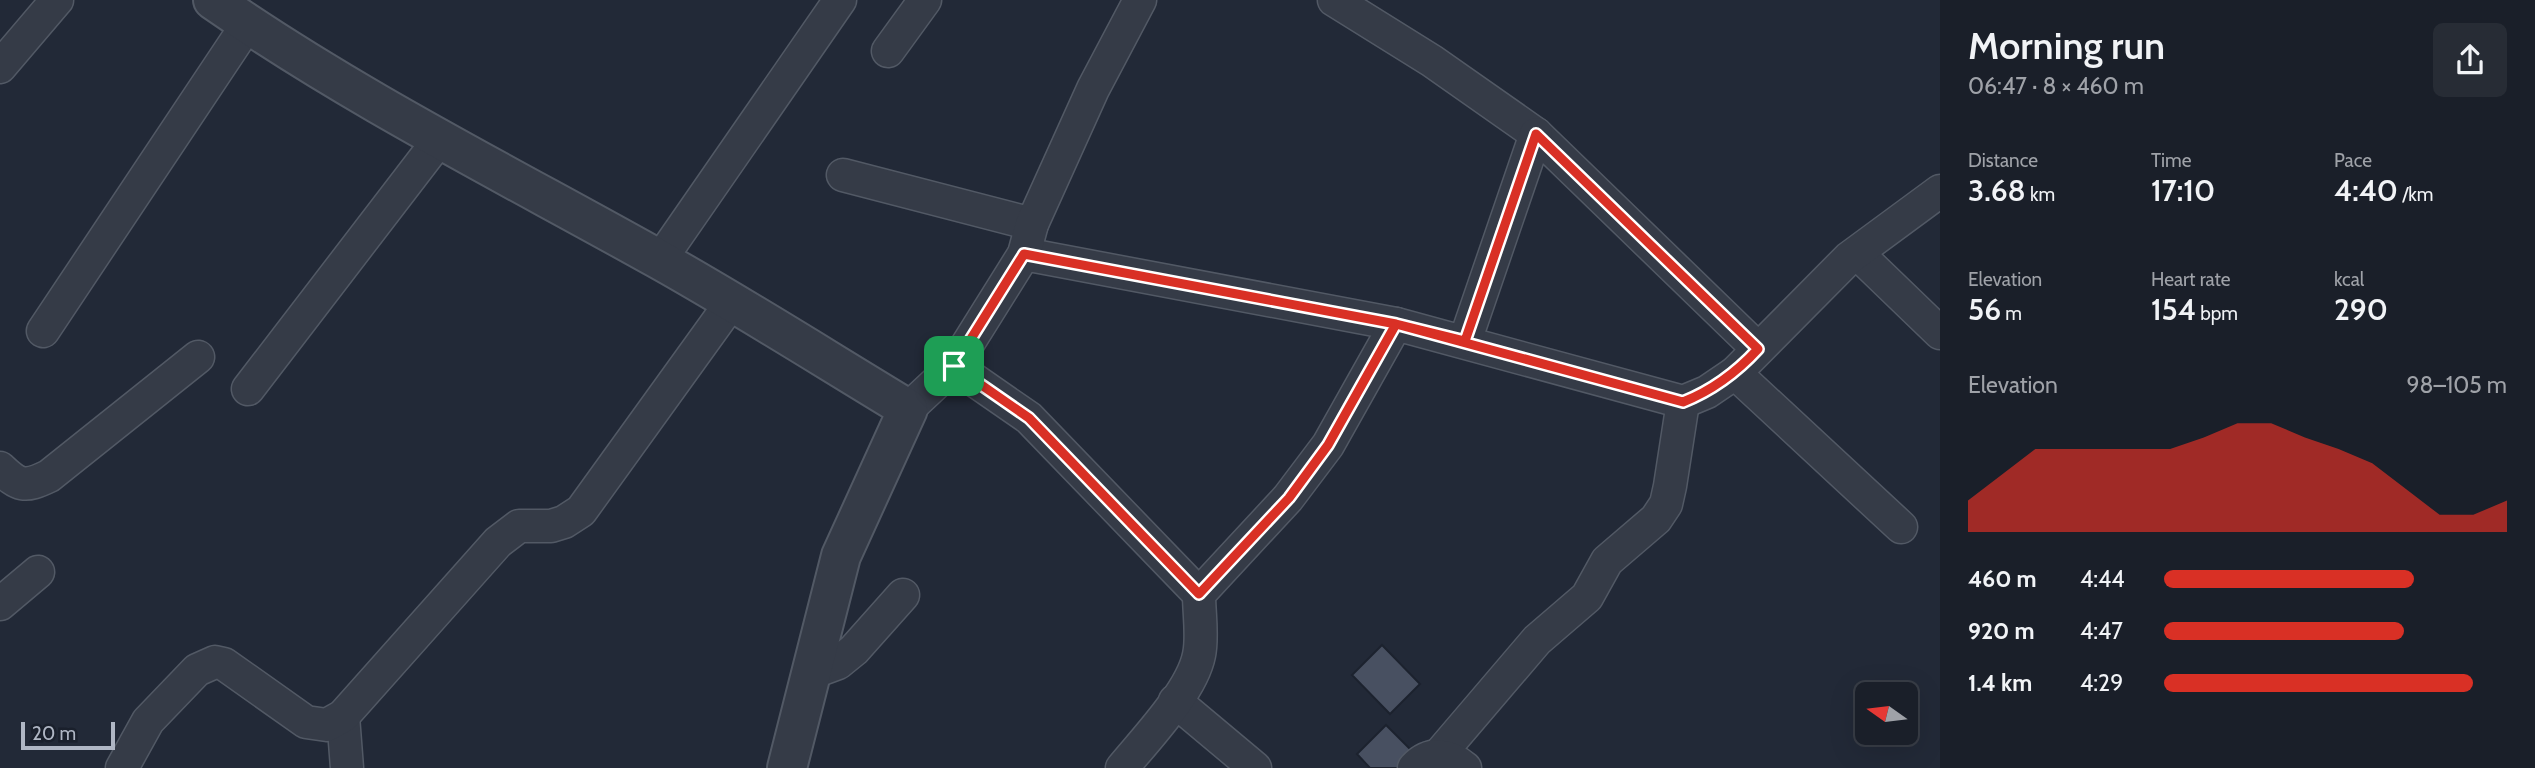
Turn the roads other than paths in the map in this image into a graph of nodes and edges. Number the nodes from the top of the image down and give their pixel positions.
1 (57, 0) edge
2 (213, 0) edge
3 (840, 0) edge
4 (925, 0) edge
5 (1140, 0) edge
6 (1334, 0) edge
7 (250, 26) junction
8 (888, 51) dead end
9 (0, 67) edge
10 (1536, 134) junction
11 (439, 140) junction
12 (843, 175) dead end
13 (1940, 191) edge
14 (1032, 224) junction
15 (1857, 253) junction
16 (1024, 254) junction
17 (660, 260) junction
18 (731, 303) junction
19 (1396, 324) junction
20 (43, 331) dead end
21 (1940, 333) edge
22 (1465, 341) junction
23 (1758, 349) junction
24 (198, 357) dead end
25 (954, 366) junction
26 (1735, 373) junction
27 (248, 389) dead end
28 (1683, 402) junction
29 (908, 409) junction
30 (0, 468) edge
31 (1901, 527) dead end
32 (38, 572) dead end
33 (1199, 594) junction
34 (903, 595) dead end
35 (0, 604) edge
36 (811, 673) junction
37 (1175, 701) junction
38 (344, 716) junction
39 (1439, 764) edge
40 (121, 768) edge
41 (346, 768) edge
42 (787, 768) edge
43 (1122, 768) edge
44 (1255, 768) edge

1 - 9 street
2 - 7 street
3 - 17 street
4 - 8 street
5 - 14 street
6 - 10 street
7 - 11 street
7 - 20 street
10 - 22 street
10 - 23 street
11 - 17 street
11 - 27 street
12 - 14 street
13 - 15 street
14 - 16 street
15 - 21 street
15 - 23 street
16 - 19 street
16 - 25 street
17 - 18 street
18 - 29 street
18 - 38 street
19 - 22 street
19 - 33 street
22 - 28 street
23 - 26 street
24 - 30 street
25 - 29 street
25 - 33 street
26 - 28 street
26 - 31 street
28 - 39 street
29 - 36 street
32 - 35 street
33 - 37 street
34 - 36 street
36 - 42 street
37 - 43 street
37 - 44 street
38 - 40 street
38 - 41 street

